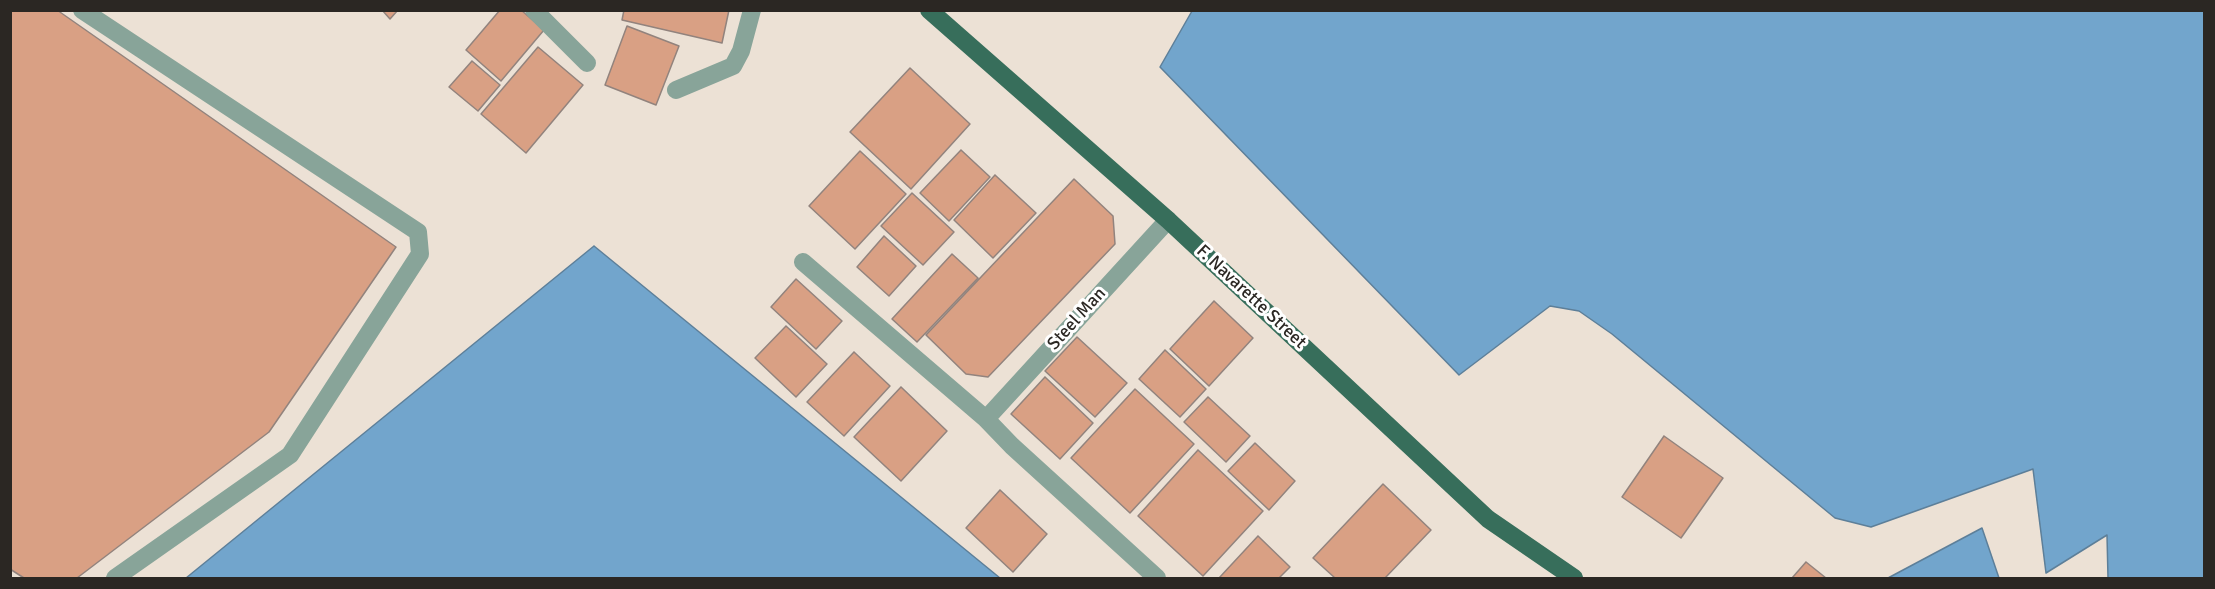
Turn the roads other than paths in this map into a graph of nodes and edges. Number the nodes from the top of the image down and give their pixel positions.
1 (81, 10) edge
2 (534, 10) edge
3 (752, 10) edge
4 (929, 10) edge
5 (588, 63) dead end
6 (676, 90) dead end
7 (1168, 220) junction
8 (803, 262) dead end
9 (986, 419) junction
10 (115, 579) edge
11 (1157, 579) edge
12 (1575, 579) edge

1 - 10 street
2 - 5 street
3 - 6 street
4 - 7 main road, F. Navarette Street
7 - 9 street, Steel Man
7 - 12 main road, F. Navarette Street
8 - 9 street
9 - 11 street

